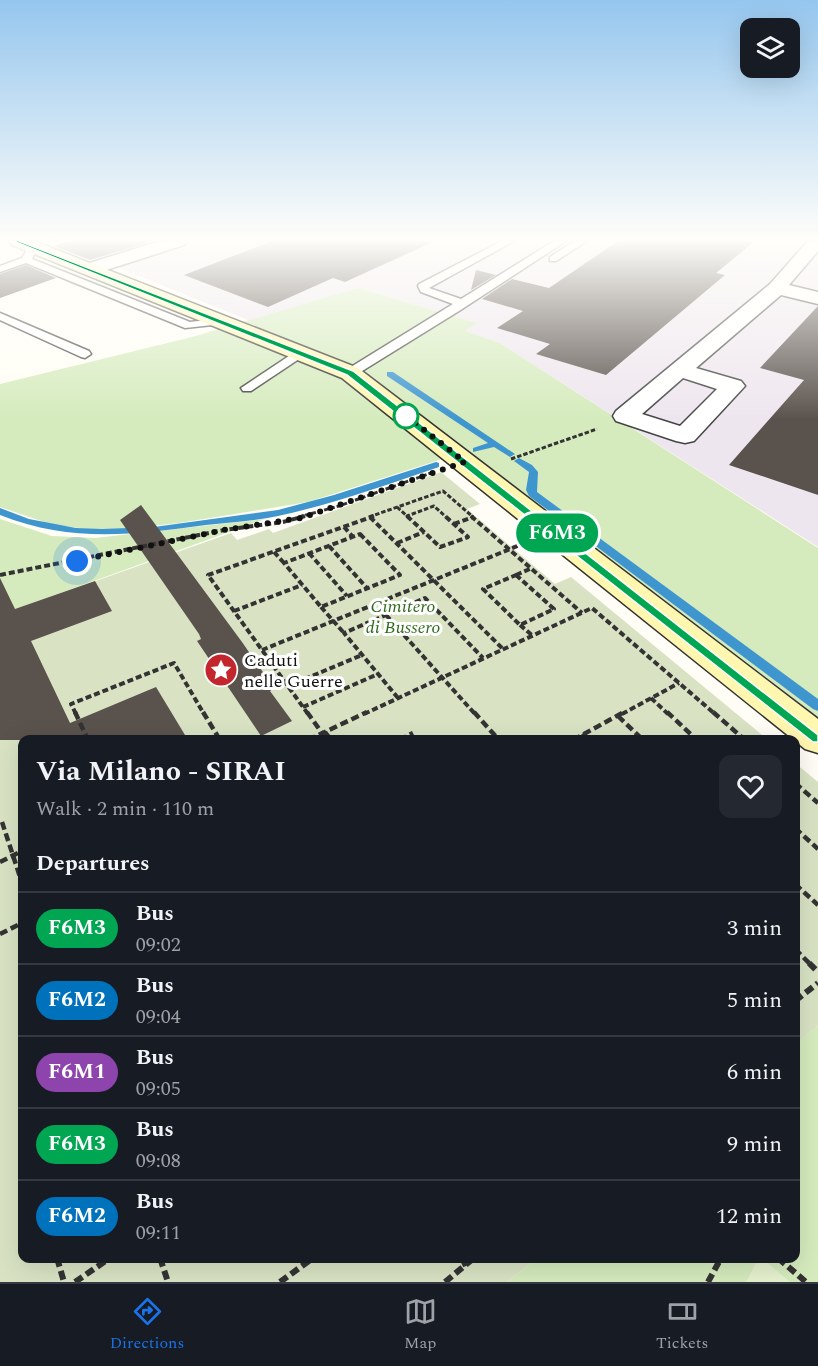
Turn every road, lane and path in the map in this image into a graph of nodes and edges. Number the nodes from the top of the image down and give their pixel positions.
1 (138, 301) edge
2 (172, 301) edge
3 (455, 301) edge
4 (468, 301) edge
5 (481, 301) edge
6 (762, 301) edge
7 (457, 308) junction
8 (0, 316) edge
9 (222, 321) junction
10 (301, 352) junction
11 (85, 354) dead end
12 (680, 370) junction
13 (350, 373) junction
14 (246, 388) dead end
15 (629, 418) junction
16 (465, 462) junction
17 (397, 507) junction
18 (407, 516) junction
19 (370, 517) junction
20 (473, 517) junction
21 (454, 524) junction
22 (344, 526) junction
23 (554, 531) junction
24 (424, 532) junction
25 (353, 537) junction
26 (396, 543) junction
27 (329, 546) junction
28 (509, 549) junction
29 (274, 552) junction
30 (309, 553) junction
31 (284, 563) junction
32 (532, 568) junction
33 (0, 575) edge
34 (516, 575) junction
35 (434, 580) junction
36 (302, 585) junction
37 (367, 588) junction
38 (347, 596) junction
39 (321, 607) junction
40 (234, 611) junction
41 (582, 613) junction
42 (386, 615) junction
43 (333, 621) junction
44 (520, 625) junction
45 (344, 633) junction
46 (533, 636) junction
47 (503, 649) junction
48 (262, 650) junction
49 (362, 655) junction
50 (483, 658) junction
51 (378, 674) junction
52 (442, 677) junction
53 (680, 683) junction
54 (288, 687) junction
55 (398, 698) junction
56 (651, 698) junction
57 (303, 707) junction
58 (618, 716) junction
59 (323, 732) junction
60 (413, 733) dead end
61 (582, 734) edge
62 (86, 735) edge
63 (217, 735) edge
64 (317, 735) edge
65 (326, 735) edge
66 (409, 735) edge
67 (494, 735) edge
68 (638, 735) edge
69 (692, 735) edge
70 (739, 735) edge
71 (818, 739) edge
72 (800, 787) edge
73 (818, 802) edge
74 (2, 822) dead end
75 (800, 833) edge
76 (818, 849) edge
77 (18, 853) edge
78 (13, 855) junction
79 (0, 862) edge
80 (18, 871) edge
81 (800, 889) edge
82 (818, 906) edge
83 (18, 925) edge
84 (0, 934) edge
85 (800, 954) edge
86 (818, 972) edge
87 (818, 983) edge
88 (800, 997) edge
89 (58, 1263) edge
90 (104, 1263) edge
91 (162, 1263) edge
92 (306, 1263) edge
93 (464, 1263) edge
94 (469, 1263) edge
95 (718, 1263) edge
96 (784, 1263) edge
97 (466, 1266) junction
98 (64, 1282) edge
99 (75, 1282) edge
100 (168, 1282) edge
101 (279, 1282) edge
102 (445, 1282) edge
103 (708, 1282) edge
104 (806, 1282) edge

1 - 9 lane
2 - 9 street
3 - 7 lane
4 - 7 lane
5 - 7 lane
6 - 12 street
7 - 13 lane
8 - 11 lane
9 - 10 street
10 - 13 street
10 - 14 lane
12 - 15 street
12 - 15 street
13 - 16 street
15 - 16 path
16 - 23 street
16 - 33 path
17 - 18 path
17 - 19 path
17 - 20 path
18 - 21 path
18 - 24 path
19 - 22 path
19 - 26 path
20 - 21 path
20 - 28 path
21 - 24 path
22 - 25 path
22 - 29 path
23 - 28 path
23 - 71 street
24 - 26 path
25 - 27 path
25 - 37 path
26 - 35 path
27 - 30 path
27 - 37 path
28 - 32 path
28 - 35 path
29 - 31 path
29 - 40 path
30 - 31 path
30 - 38 path
31 - 36 path
32 - 34 path
32 - 41 path
34 - 44 path
34 - 44 path
35 - 43 path
35 - 47 path
36 - 39 path
36 - 40 path
37 - 38 path
38 - 39 path
39 - 43 path
40 - 48 path
41 - 46 path
41 - 53 path
42 - 45 path
42 - 50 path
42 - 52 path
43 - 45 path
43 - 48 path
44 - 46 path
45 - 49 path
46 - 47 path
47 - 50 path
48 - 54 path
49 - 51 path
49 - 54 path
50 - 52 path
51 - 55 path
51 - 57 path
52 - 55 path
52 - 67 path
53 - 56 path
53 - 70 path
54 - 57 path
55 - 59 path
56 - 58 path
56 - 69 path
57 - 59 path
58 - 61 path
58 - 68 path
59 - 64 path
59 - 65 path
60 - 66 path
62 - 63 path
72 - 73 path
74 - 78 path
75 - 76 path
77 - 78 path
78 - 79 path
78 - 80 path
81 - 82 path
83 - 84 path
85 - 86 path
87 - 88 path
89 - 98 path
90 - 99 path
91 - 100 path
92 - 101 path
93 - 97 path
94 - 97 path
95 - 103 path
96 - 104 path
97 - 102 path

